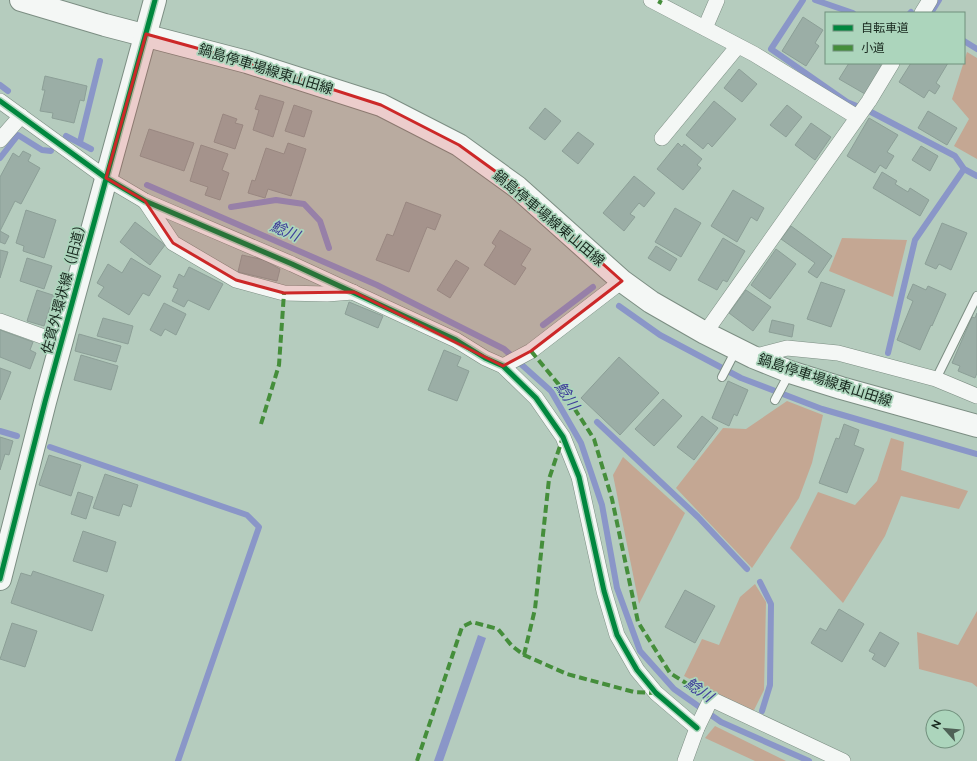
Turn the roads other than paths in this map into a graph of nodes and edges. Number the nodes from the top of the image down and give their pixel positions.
1 (21, 0) edge
2 (154, 0) edge
3 (651, 0) edge
4 (717, 0) edge
5 (930, 0) edge
6 (923, 12) edge
7 (705, 28) junction
8 (146, 34) junction
9 (738, 46) junction
10 (891, 64) edge
11 (0, 101) edge
12 (21, 116) junction
13 (857, 117) junction
14 (662, 138) dead end
15 (0, 140) edge
16 (106, 178) junction
17 (145, 201) junction
18 (622, 281) junction
19 (354, 292) junction
20 (977, 296) edge
21 (0, 321) edge
22 (705, 333) junction
23 (61, 343) junction
24 (740, 357) junction
25 (503, 366) junction
26 (722, 377) dead end
27 (936, 379) junction
28 (786, 380) junction
29 (977, 396) edge
30 (774, 400) dead end
31 (977, 426) edge
32 (0, 579) edge
33 (697, 728) junction
34 (685, 761) edge
35 (843, 761) edge

1 - 8 main road, 鍋島停車場線東山田線
2 - 8 main road, 佐賀外環状線（旧道）
3 - 7 street
4 - 7 street
5 - 6 street
7 - 9 street
8 - 16 main road, 佐賀外環状線（旧道）
8 - 18 main road, 鍋島停車場線東山田線
9 - 13 street
9 - 14 street
10 - 13 street
11 - 12 street
12 - 15 street
12 - 16 street
13 - 22 street
16 - 17 street
16 - 23 main road, 佐賀外環状線（旧道）
17 - 19 street
17 - 19 street
18 - 22 main road, 鍋島停車場線東山田線
18 - 25 street
19 - 25 street
20 - 27 lane
21 - 23 street
22 - 24 main road, 鍋島停車場線東山田線
23 - 32 main road, 佐賀外環状線（旧道）
24 - 26 lane
24 - 27 street
24 - 28 main road, 鍋島停車場線東山田線
25 - 33 street
27 - 29 street
28 - 30 lane
28 - 31 main road, 鍋島停車場線東山田線
33 - 34 street
33 - 35 street

